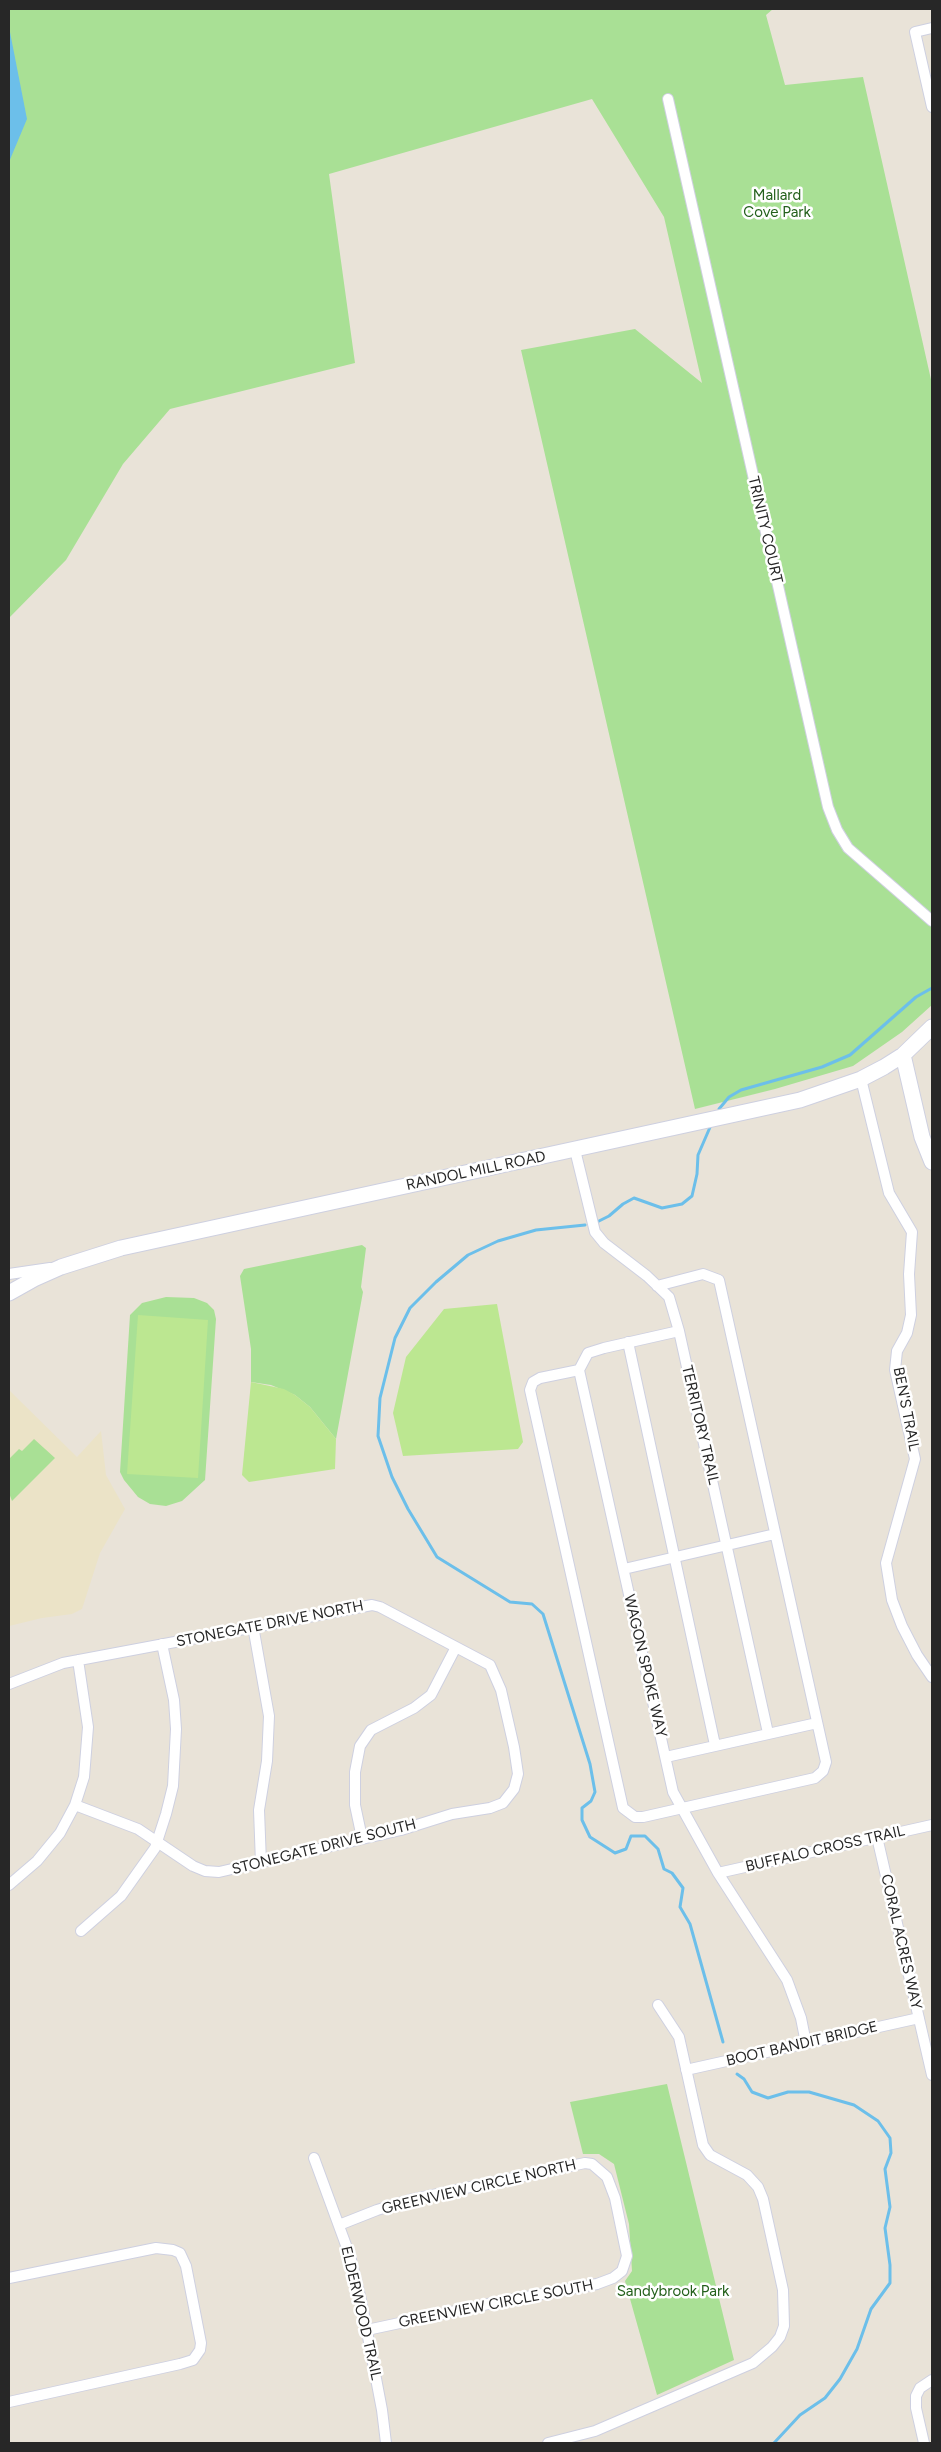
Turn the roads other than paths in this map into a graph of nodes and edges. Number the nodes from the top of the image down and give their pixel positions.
1 (932, 28) edge
2 (668, 99) dead end
3 (932, 108) edge
4 (932, 921) edge
5 (932, 1027) edge
6 (903, 1054) junction
7 (861, 1079) junction
8 (575, 1150) junction
9 (932, 1162) edge
10 (61, 1267) junction
11 (9, 1274) edge
12 (657, 1286) junction
13 (9, 1293) edge
14 (679, 1331) junction
15 (628, 1342) junction
16 (578, 1370) junction
17 (775, 1534) junction
18 (726, 1545) junction
19 (673, 1557) junction
20 (624, 1569) junction
21 (253, 1626) junction
22 (162, 1644) junction
23 (456, 1646) junction
24 (78, 1660) junction
25 (932, 1678) edge
26 (9, 1684) edge
27 (817, 1723) junction
28 (768, 1733) junction
29 (715, 1745) junction
30 (666, 1757) junction
31 (516, 1783) joint
32 (75, 1804) junction
33 (682, 1808) junction
34 (932, 1825) edge
35 (877, 1837) junction
36 (362, 1838) junction
37 (158, 1841) junction
38 (261, 1863) junction
39 (718, 1873) junction
40 (9, 1885) edge
41 (81, 1931) dead end
42 (658, 2005) dead end
43 (919, 2018) junction
44 (806, 2043) junction
45 (686, 2070) junction
46 (932, 2076) edge
47 (314, 2158) dead end
48 (618, 2213) joint
49 (339, 2225) junction
50 (9, 2278) edge
51 (367, 2330) junction
52 (932, 2380) edge
53 (9, 2402) edge
54 (386, 2443) edge
55 (548, 2443) edge
56 (924, 2443) edge

1 - 3 street
2 - 4 street, TRINITY COURT
5 - 6 main road, RANDOL MILL ROAD
6 - 7 main road, RANDOL MILL ROAD
6 - 9 main road
7 - 8 main road, RANDOL MILL ROAD
7 - 25 street, BEN'S TRAIL
8 - 10 main road, RANDOL MILL ROAD
8 - 12 street, TERRITORY TRAIL
10 - 11 street
10 - 13 main road, RANDOL MILL ROAD
12 - 14 street, TERRITORY TRAIL
12 - 17 street
14 - 15 street
14 - 18 street, TERRITORY TRAIL
15 - 16 street
15 - 19 street
16 - 20 street, WAGON SPOKE WAY
16 - 33 street
17 - 18 street
17 - 27 street
18 - 19 street
18 - 28 street, TERRITORY TRAIL
19 - 20 street
19 - 29 street
20 - 30 street, WAGON SPOKE WAY
21 - 22 street, STONEGATE DRIVE NORTH
21 - 23 street, STONEGATE DRIVE NORTH
21 - 38 street
22 - 24 street, STONEGATE DRIVE NORTH
22 - 37 street
23 - 31 street, STONEGATE DRIVE NORTH
23 - 36 street
24 - 26 street, STONEGATE DRIVE NORTH
24 - 32 street
27 - 28 street
27 - 33 street
28 - 29 street
29 - 30 street
30 - 33 street, WAGON SPOKE WAY
31 - 36 street, STONEGATE DRIVE SOUTH
32 - 37 street, STONEGATE DRIVE SOUTH
32 - 40 street
33 - 39 street, WAGON SPOKE WAY
34 - 35 street, BUFFALO CROSS TRAIL
35 - 39 street, BUFFALO CROSS TRAIL
35 - 43 street, CORAL ACRES WAY
36 - 38 street, STONEGATE DRIVE SOUTH
37 - 38 street, STONEGATE DRIVE SOUTH
37 - 41 street
39 - 44 street, WAGON SPOKE WAY
42 - 45 street
43 - 44 street, BOOT BANDIT BRIDGE
43 - 46 street, CORAL ACRES WAY
44 - 45 street, BOOT BANDIT BRIDGE
45 - 55 street
47 - 49 street, ELDERWOOD TRAIL
48 - 49 street, GREENVIEW CIRCLE NORTH
48 - 51 street, GREENVIEW CIRCLE SOUTH
49 - 51 street, ELDERWOOD TRAIL
50 - 53 street
51 - 54 street, ELDERWOOD TRAIL
52 - 56 street

